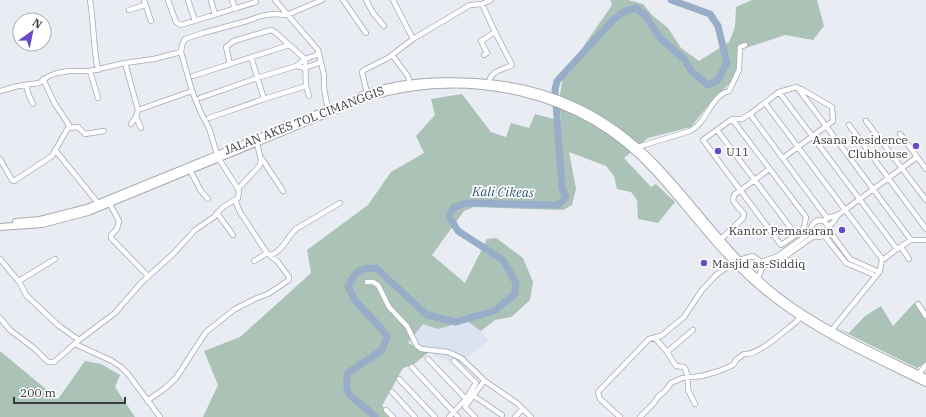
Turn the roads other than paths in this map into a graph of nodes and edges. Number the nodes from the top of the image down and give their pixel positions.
1 (90, 0) edge
2 (168, 0) edge
3 (188, 0) edge
4 (211, 0) edge
5 (232, 0) edge
6 (255, 0) edge
7 (275, 0) edge
8 (322, 0) edge
9 (343, 0) edge
10 (366, 0) edge
11 (393, 0) edge
12 (467, 0) edge
13 (491, 0) edge
14 (144, 2) edge
15 (482, 4) junction
16 (278, 5) junction
17 (470, 5) junction
18 (235, 9) junction
19 (128, 10) dead end
20 (273, 14) junction
21 (215, 15) junction
22 (287, 15) junction
23 (195, 21) junction
24 (151, 22) dead end
25 (384, 26) dead end
26 (494, 32) junction
27 (366, 33) dead end
28 (413, 39) junction
29 (745, 44) dead end
30 (289, 45) junction
31 (181, 52) junction
32 (319, 54) junction
33 (392, 55) junction
34 (484, 55) dead end
35 (251, 57) junction
36 (305, 59) junction
37 (321, 62) junction
38 (125, 63) junction
39 (230, 64) junction
40 (296, 66) junction
41 (305, 68) junction
42 (98, 70) junction
43 (90, 71) junction
44 (193, 76) dead end
45 (257, 78) junction
46 (44, 79) junction
47 (489, 83) junction
48 (26, 85) junction
49 (414, 85) junction
50 (306, 86) junction
51 (797, 87) junction
52 (0, 91) edge
53 (192, 91) junction
54 (779, 92) junction
55 (367, 93) junction
56 (538, 94) junction
57 (309, 96) dead end
58 (98, 98) dead end
59 (200, 98) dead end
60 (264, 99) junction
61 (765, 103) junction
62 (33, 104) dead end
63 (574, 107) junction
64 (138, 110) junction
65 (328, 110) junction
66 (750, 114) junction
67 (136, 117) junction
68 (209, 118) dead end
69 (732, 119) junction
70 (866, 121) dead end
71 (131, 124) dead end
72 (849, 125) dead end
73 (826, 127) junction
74 (68, 128) junction
75 (141, 128) dead end
76 (717, 130) junction
77 (104, 131) dead end
78 (900, 134) dead end
79 (812, 137) junction
80 (256, 143) junction
81 (638, 147) junction
82 (797, 148) junction
83 (55, 150) junction
84 (218, 156) junction
85 (917, 156) junction
86 (261, 158) junction
87 (783, 158) junction
88 (0, 159) edge
89 (902, 168) junction
90 (926, 169) edge
91 (190, 170) junction
92 (768, 170) junction
93 (888, 178) junction
94 (754, 180) junction
95 (873, 188) junction
96 (238, 189) junction
97 (283, 191) dead end
98 (740, 191) junction
99 (208, 199) dead end
100 (859, 199) junction
101 (235, 200) junction
102 (926, 200) edge
103 (98, 203) junction
104 (340, 203) dead end
105 (110, 204) junction
106 (87, 210) junction
107 (844, 210) junction
108 (217, 213) junction
109 (838, 215) junction
110 (825, 219) junction
111 (805, 222) junction
112 (0, 223) edge
113 (812, 225) junction
114 (0, 227) edge
115 (828, 228) junction
116 (926, 229) edge
117 (812, 234) junction
118 (233, 235) dead end
119 (796, 235) junction
120 (824, 235) junction
121 (912, 240) junction
122 (926, 240) edge
123 (721, 243) junction
124 (899, 248) junction
125 (269, 254) junction
126 (0, 259) edge
127 (55, 259) dead end
128 (882, 259) junction
129 (909, 259) dead end
130 (254, 261) dead end
131 (736, 261) junction
132 (848, 261) junction
133 (762, 264) junction
134 (877, 271) dead end
135 (872, 274) dead end
136 (148, 276) junction
137 (758, 278) junction
138 (19, 281) junction
139 (367, 282) dead end
140 (918, 304) dead end
141 (801, 315) junction
142 (926, 316) edge
143 (0, 318) edge
144 (693, 330) dead end
145 (831, 331) junction
146 (655, 338) junction
147 (79, 340) junction
148 (75, 344) junction
149 (667, 352) junction
150 (428, 359) dead end
151 (454, 361) dead end
152 (926, 365) edge
153 (412, 367) dead end
154 (919, 374) junction
155 (688, 377) junction
156 (926, 378) edge
157 (400, 379) dead end
158 (484, 381) junction
159 (926, 383) edge
160 (392, 392) dead end
161 (474, 396) junction
162 (466, 399) junction
163 (147, 401) junction
164 (695, 404) dead end
165 (523, 409) junction
166 (386, 410) dead end
167 (454, 413) junction
168 (502, 415) dead end
169 (160, 417) edge
170 (393, 417) edge
171 (415, 417) edge
172 (435, 417) edge
173 (450, 417) edge
174 (458, 417) edge
175 (475, 417) edge
176 (515, 417) edge
177 (531, 417) edge
178 (620, 417) edge
179 (640, 417) edge

1 - 42 street
2 - 23 street
3 - 23 street
4 - 21 street
5 - 18 street
6 - 18 street
7 - 16 street
8 - 22 street
9 - 27 street
10 - 25 street
11 - 28 street
12 - 17 street
13 - 15 street
14 - 19 street
14 - 24 street
15 - 17 street
15 - 26 street
16 - 20 street
16 - 22 street
17 - 28 street
18 - 21 street
20 - 22 street
20 - 31 street
21 - 23 street
22 - 32 street
26 - 34 street
26 - 47 street
28 - 33 street
29 - 81 street
30 - 35 street
30 - 36 street
30 - 39 street
31 - 38 street
31 - 53 street
32 - 36 street
32 - 37 street
33 - 49 street
33 - 55 street
35 - 39 street
35 - 45 street
36 - 40 street
36 - 41 street
37 - 41 street
37 - 65 street
38 - 42 street
38 - 64 street
39 - 44 street
40 - 41 street
40 - 45 street
41 - 50 street
42 - 43 street
43 - 46 street
43 - 58 street
45 - 59 street
45 - 60 street
46 - 48 street
46 - 74 street
47 - 49 main road, JALAN AKES TOL CIMANGGIS
47 - 56 main road, JALAN AKES TOL CIMANGGIS
48 - 52 street
48 - 62 street
49 - 55 main road, JALAN AKES TOL CIMANGGIS
49 - 56 main road, JALAN AKES TOL CIMANGGIS
49 - 80 main road, JALAN AKES TOL CIMANGGIS
50 - 57 street
50 - 60 street
51 - 54 street
51 - 73 street
51 - 73 street
53 - 64 street
53 - 84 street
54 - 61 street
54 - 79 street
55 - 65 main road, JALAN AKES TOL CIMANGGIS
56 - 63 main road, JALAN AKES TOL CIMANGGIS
60 - 68 street
61 - 66 street
61 - 82 street
63 - 81 main road, JALAN AKES TOL CIMANGGIS
63 - 123 main road
64 - 67 street
65 - 84 main road, JALAN AKES TOL CIMANGGIS
66 - 69 street
66 - 87 street
67 - 71 street
67 - 75 street
69 - 76 street
69 - 92 street
70 - 89 street
72 - 93 street
73 - 79 street
73 - 95 street
74 - 77 street
74 - 83 street
76 - 94 street
76 - 98 street
78 - 85 street
79 - 82 street
79 - 100 street
80 - 84 main road, JALAN AKES TOL CIMANGGIS
80 - 86 street
81 - 123 main road, JALAN AKES TOL CIMANGGIS
82 - 87 street
82 - 107 street
83 - 88 street
83 - 103 street
84 - 91 main road, JALAN AKES TOL CIMANGGIS
84 - 96 street
84 - 103 main road, JALAN AKES TOL CIMANGGIS
85 - 89 street
85 - 90 street
86 - 96 street
86 - 97 street
87 - 110 street
89 - 93 street
89 - 102 street
91 - 99 street
91 - 105 main road, JALAN AKES TOL CIMANGGIS
92 - 94 street
92 - 111 street
93 - 95 street
93 - 116 street
94 - 98 street
94 - 119 street
95 - 100 street
95 - 121 street
96 - 101 street
98 - 119 street
98 - 123 street
100 - 107 street
100 - 124 street
101 - 108 street
101 - 125 street
103 - 106 main road, JALAN AKES TOL CIMANGGIS
104 - 125 street
105 - 106 main road, JALAN AKES TOL CIMANGGIS
105 - 136 street
106 - 112 main road, JALAN AKES TOL CIMANGGIS
106 - 114 main road, JALAN AKES TOL CIMANGGIS
107 - 109 street
107 - 128 street
108 - 118 street
108 - 136 street
109 - 110 street
109 - 115 street
110 - 113 street
110 - 115 street
111 - 113 street
111 - 119 street
113 - 117 street
115 - 120 street
115 - 132 street
117 - 120 street
117 - 133 street
120 - 132 street
121 - 122 street
121 - 124 street
123 - 131 main road
124 - 128 street
124 - 129 street
125 - 130 street
125 - 163 street
126 - 138 street
127 - 138 street
128 - 145 street
131 - 133 street
131 - 137 main road
131 - 141 main road
131 - 146 street
132 - 134 street
132 - 135 street
133 - 137 street
136 - 147 street
137 - 141 main road
138 - 147 street
139 - 158 street
140 - 142 street
141 - 145 main road
141 - 155 street
141 - 159 main road
143 - 148 street
144 - 149 street
145 - 154 main road
146 - 149 street
146 - 178 street
147 - 148 street
148 - 163 street
149 - 155 street
150 - 162 street
151 - 162 street
152 - 154 street
153 - 167 street
154 - 156 main road
155 - 164 street
155 - 179 street
157 - 172 street
158 - 161 street
158 - 165 street
160 - 171 street
161 - 168 street
161 - 175 street
162 - 167 street
163 - 169 street
165 - 176 street
165 - 177 street
166 - 170 street
167 - 173 street
167 - 174 street

